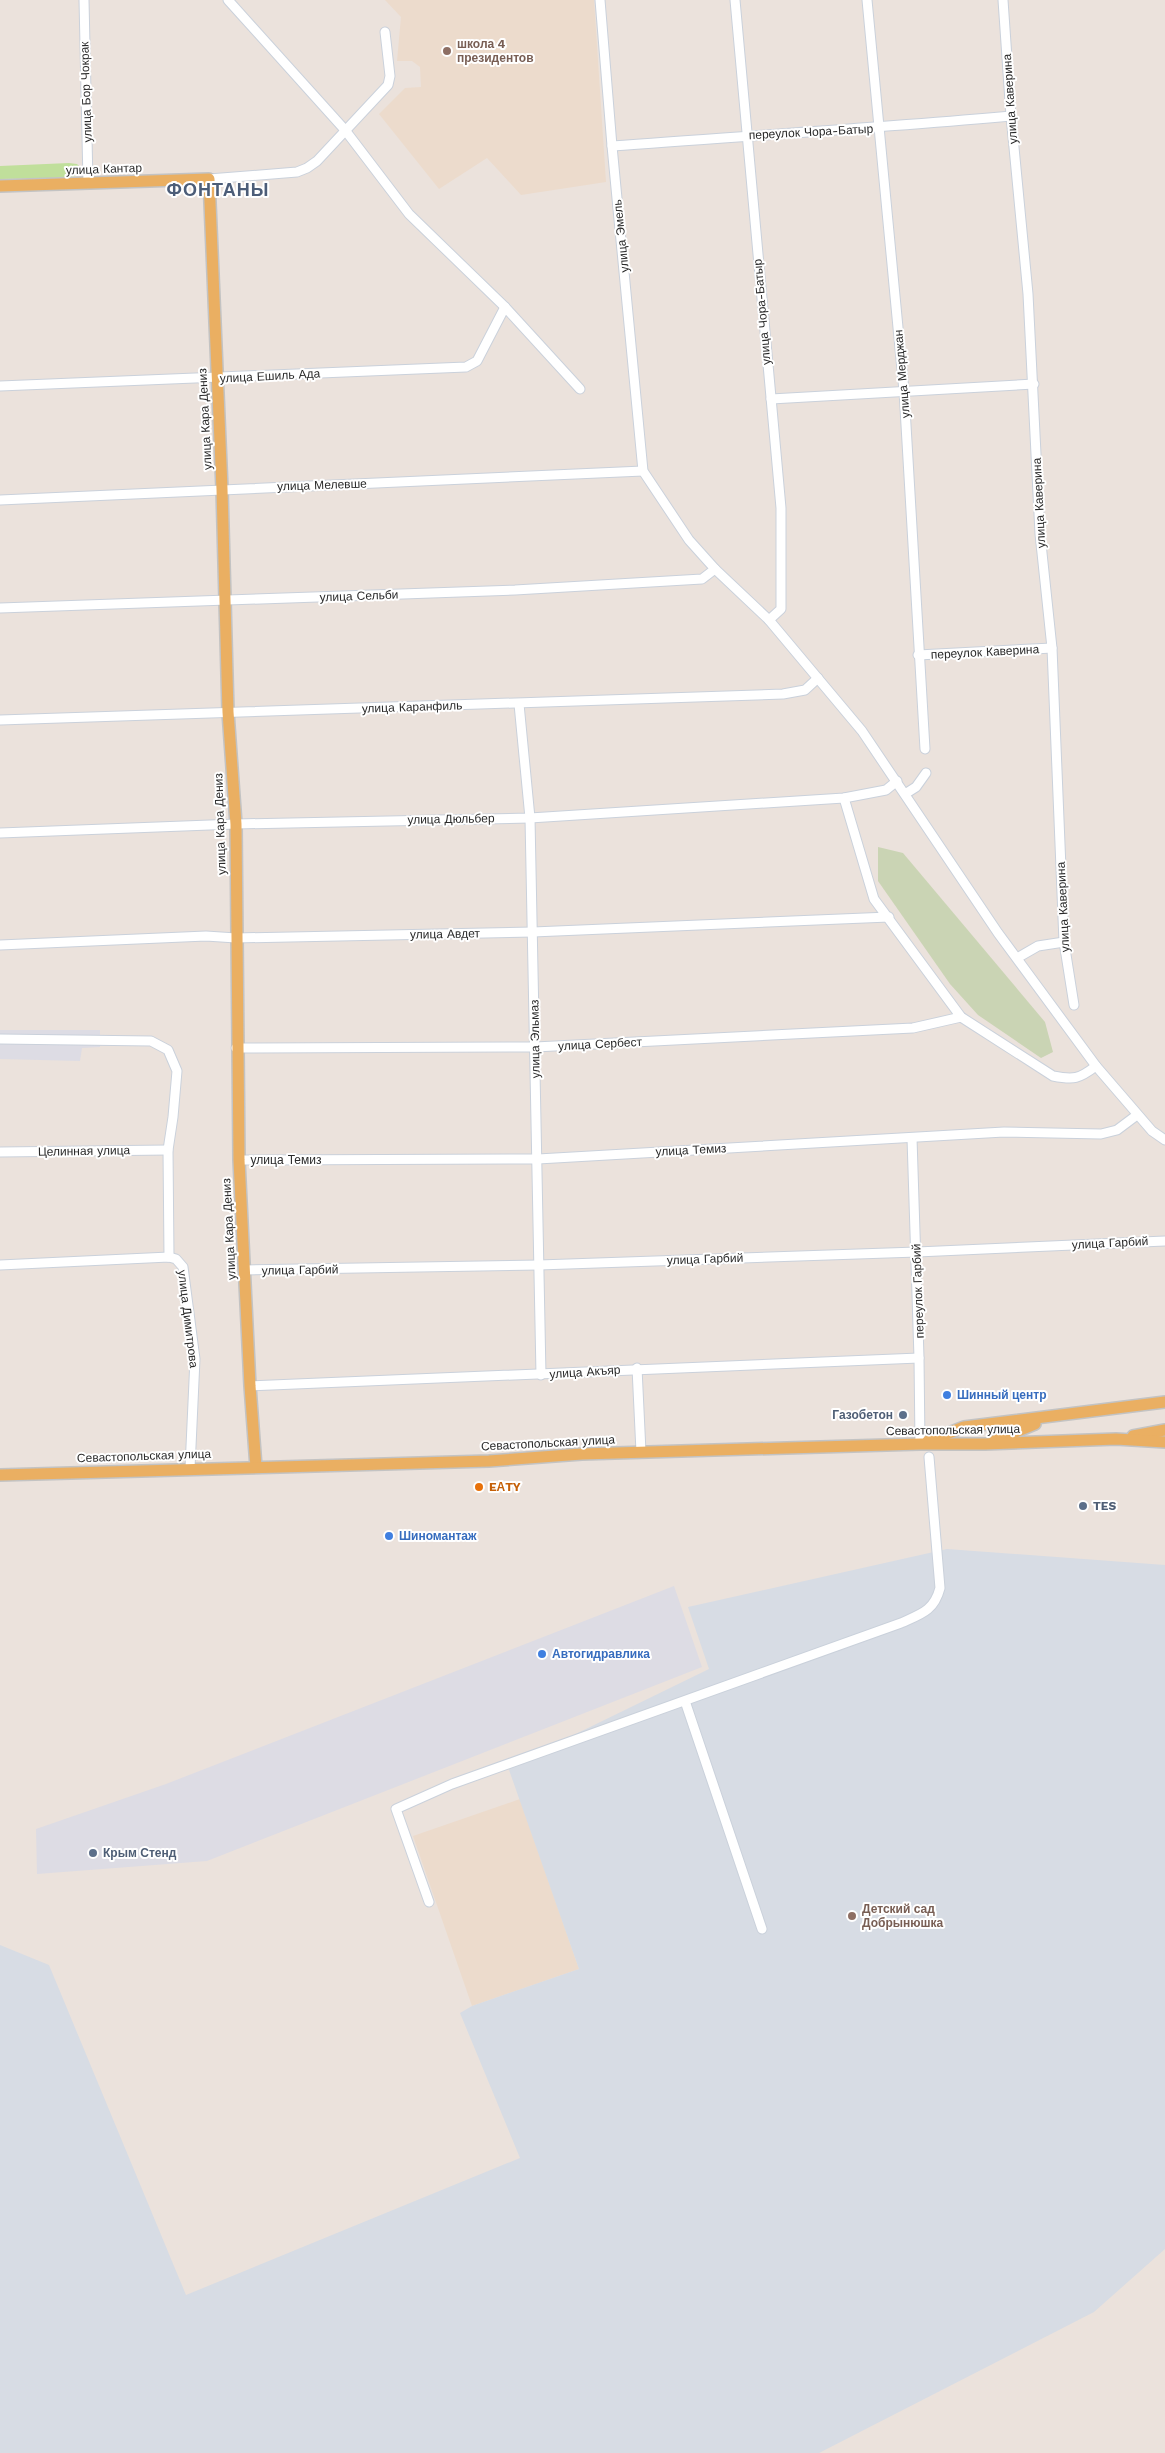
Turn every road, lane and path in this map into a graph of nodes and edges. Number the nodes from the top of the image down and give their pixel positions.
1 (84, 0) edge
2 (228, 0) edge
3 (600, 0) edge
4 (734, 0) edge
5 (867, 0) edge
6 (1003, 0) edge
7 (385, 32) dead end
8 (1011, 116) junction
9 (879, 128) junction
10 (345, 130) junction
11 (746, 136) junction
12 (612, 146) junction
13 (209, 179) junction
14 (88, 183) junction
15 (0, 186) edge
16 (505, 307) junction
17 (217, 378) junction
18 (1034, 384) junction
19 (0, 386) edge
20 (580, 388) dead end
21 (904, 391) junction
22 (771, 399) junction
23 (643, 471) junction
24 (222, 489) junction
25 (0, 500) edge
26 (715, 569) junction
27 (224, 600) junction
28 (0, 608) edge
29 (769, 620) junction
30 (1052, 648) junction
31 (918, 655) junction
32 (818, 678) junction
33 (519, 704) junction
34 (228, 712) junction
35 (0, 720) edge
36 (925, 749) dead end
37 (926, 773) dead end
38 (897, 781) junction
39 (905, 794) junction
40 (844, 798) junction
41 (530, 818) junction
42 (236, 824) junction
43 (0, 833) edge
44 (890, 916) junction
45 (532, 932) junction
46 (236, 938) junction
47 (1064, 942) junction
48 (0, 945) edge
49 (1017, 958) junction
50 (1074, 1005) dead end
51 (961, 1017) junction
52 (0, 1039) edge
53 (535, 1047) junction
54 (236, 1048) junction
55 (1096, 1066) junction
56 (1137, 1115) junction
57 (912, 1138) junction
58 (1165, 1140) edge
59 (168, 1150) junction
60 (0, 1152) edge
61 (538, 1158) junction
62 (239, 1160) junction
63 (1165, 1241) edge
64 (917, 1252) junction
65 (169, 1257) junction
66 (0, 1265) edge
67 (539, 1265) junction
68 (245, 1270) junction
69 (920, 1358) junction
70 (637, 1368) junction
71 (541, 1375) junction
72 (250, 1386) junction
73 (1165, 1402) edge
74 (1045, 1419) junction
75 (1165, 1430) edge
76 (1116, 1439) junction
77 (1165, 1442) edge
78 (920, 1444) junction
79 (985, 1444) junction
80 (641, 1452) junction
81 (929, 1456) dead end
82 (256, 1467) junction
83 (190, 1468) junction
84 (0, 1475) edge
85 (686, 1704) dead end
86 (430, 1902) dead end
87 (762, 1929) dead end

1 - 14 street, улица Бор Чокрак
2 - 10 street
3 - 12 street, улица Эмель
4 - 11 street, улица Чора-Батыр
5 - 9 street, улица Мерджан
6 - 8 street, улица Каверина
7 - 10 street
8 - 9 street, переулок Чора-Батыр
8 - 18 street, улица Каверина
9 - 11 street, переулок Чора-Батыр
9 - 21 street, улица Мерджан
10 - 13 street
10 - 16 street
11 - 12 street, переулок Чора-Батыр
11 - 22 street, улица Чора-Батыр
12 - 23 street, улица Эмель
13 - 14 main road, улица Кантар
13 - 17 main road, улица Кара Дениз
14 - 15 main road, улица Кантар
16 - 17 street, улица Ешиль Ада
16 - 20 street
17 - 19 street, улица Ешиль Ада
17 - 24 main road, улица Кара Дениз
18 - 21 street
18 - 30 street, улица Каверина
21 - 22 street
21 - 31 street, улица Мерджан
22 - 29 street, улица Чора-Батыр
23 - 24 street, улица Мелевше
23 - 26 street
24 - 25 street, улица Мелевше
24 - 27 main road, улица Кара Дениз
26 - 27 street, улица Сельби
26 - 29 street
27 - 28 street, улица Сельби
27 - 34 main road, улица Кара Дениз
29 - 32 street
30 - 31 street, переулок Каверина
30 - 47 street, улица Каверина
31 - 36 street, улица Мерджан
32 - 33 street, улица Каранфиль
32 - 38 street
33 - 34 street, улица Каранфиль
33 - 41 street, улица Эльмаз
34 - 35 street, улица Каранфиль
34 - 42 main road, улица Кара Дениз
37 - 39 street
38 - 39 street
38 - 40 street, улица Дюльбер
39 - 49 street
40 - 41 street, улица Дюльбер
40 - 44 street
41 - 42 street, улица Дюльбер
41 - 45 street, улица Эльмаз
42 - 43 street, улица Дюльбер
42 - 46 main road, улица Кара Дениз
44 - 45 street, улица Авдет
44 - 51 street
45 - 46 street, улица Авдет
45 - 53 street, улица Эльмаз
46 - 48 street, улица Авдет
46 - 54 main road, улица Кара Дениз
47 - 49 street
47 - 50 street, улица Каверина
49 - 55 street
51 - 53 street, улица Сербест
51 - 55 street
52 - 59 street
53 - 54 street, улица Сербест
53 - 61 street, улица Эльмаз
54 - 62 main road, улица Кара Дениз
55 - 56 street
56 - 57 street, улица Темиз
56 - 58 street
57 - 61 street, улица Темиз
57 - 64 street, переулок Гарбий
59 - 60 street, Целинная улица
59 - 65 street
61 - 62 street, улица Темиз
61 - 67 street, улица Эльмаз
62 - 68 main road, улица Кара Дениз
63 - 64 street, улица Гарбий
64 - 67 street, улица Гарбий
64 - 69 street, переулок Гарбий
65 - 66 street, улица Димитрова
65 - 83 street, улица Димитрова
67 - 68 street, улица Гарбий
67 - 71 street, улица Эльмаз
68 - 72 main road, улица Кара Дениз
69 - 70 street, улица Акъяр
69 - 78 street, переулок Гарбий
70 - 71 street, улица Акъяр
70 - 80 street
71 - 72 street, улица Акъяр
72 - 82 main road, улица Кара Дениз
73 - 74 main road
74 - 78 main road
74 - 79 main road
75 - 76 main road
76 - 77 main road
76 - 79 main road, Севастопольская улица
78 - 79 main road, Севастопольская улица
78 - 80 main road, Севастопольская улица
80 - 82 main road, Севастопольская улица
81 - 86 street
82 - 83 main road, Севастопольская улица
83 - 84 main road, Севастопольская улица
85 - 87 street

